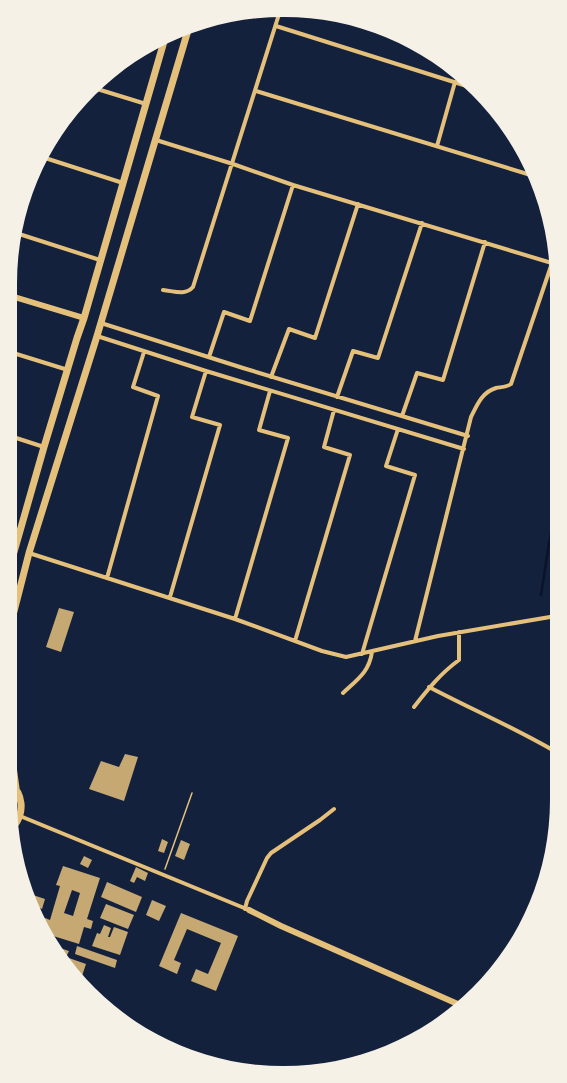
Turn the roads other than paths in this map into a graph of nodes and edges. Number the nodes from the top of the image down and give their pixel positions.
1 (278, 17) edge
2 (276, 26) junction
3 (187, 35) edge
4 (163, 46) edge
5 (455, 82) junction
6 (460, 84) edge
7 (100, 90) edge
8 (256, 91) junction
9 (146, 104) junction
10 (156, 140) junction
11 (437, 146) junction
12 (48, 159) edge
13 (232, 164) junction
14 (526, 174) edge
15 (123, 183) junction
16 (293, 185) junction
17 (358, 204) junction
18 (422, 222) junction
19 (22, 235) edge
20 (485, 242) junction
21 (100, 260) junction
22 (549, 261) edge
23 (550, 276) edge
24 (163, 290) dead end
25 (17, 298) edge
26 (84, 318) junction
27 (101, 323) junction
28 (97, 336) junction
29 (144, 352) junction
30 (17, 354) edge
31 (209, 357) junction
32 (68, 370) junction
33 (206, 371) junction
34 (271, 377) junction
35 (270, 391) junction
36 (337, 396) junction
37 (334, 410) junction
38 (402, 416) junction
39 (398, 429) junction
40 (468, 436) junction
41 (17, 438) edge
42 (44, 447) junction
43 (464, 449) junction
44 (19, 534) joint
45 (17, 539) edge
46 (29, 553) junction
47 (107, 578) junction
48 (170, 598) junction
49 (17, 599) edge
50 (550, 617) edge
51 (235, 618) junction
52 (459, 632) junction
53 (295, 641) junction
54 (415, 641) junction
55 (372, 652) junction
56 (362, 654) junction
57 (429, 688) junction
58 (343, 693) dead end
59 (414, 707) dead end
60 (550, 748) edge
61 (17, 790) edge
62 (334, 809) dead end
63 (20, 816) junction
64 (18, 819) edge
65 (247, 910) junction
66 (455, 1003) edge

1 - 2 street
2 - 5 street
2 - 8 street
3 - 10 main road
4 - 9 main road
5 - 6 street
5 - 11 street
7 - 9 street
8 - 11 street
8 - 13 street
9 - 15 main road
10 - 13 street
10 - 27 main road
11 - 14 street
12 - 15 street
13 - 16 street
13 - 24 street
15 - 21 main road
16 - 17 street
16 - 31 street
17 - 18 street
17 - 34 street
18 - 20 street
18 - 36 street
19 - 21 street
20 - 22 street
20 - 38 street
21 - 26 main road
23 - 40 street
25 - 26 street
26 - 32 main road
27 - 28 main road
27 - 31 street
28 - 29 street
28 - 46 main road
29 - 33 street
29 - 47 street
30 - 32 street
31 - 34 street
32 - 42 main road
33 - 35 street
33 - 48 street
34 - 36 street
35 - 37 street
35 - 51 street
36 - 38 street
37 - 39 street
37 - 53 street
38 - 40 street
39 - 43 street
39 - 56 street
40 - 43 street
41 - 42 street
42 - 44 main road
43 - 54 street
44 - 45 main road
46 - 47 street
46 - 49 main road
47 - 48 street
48 - 51 street
50 - 52 street
51 - 53 street
52 - 54 street
52 - 57 street
53 - 56 street
54 - 55 street
55 - 56 street
55 - 58 street
57 - 59 street
57 - 60 street
61 - 63 main road
62 - 65 street
63 - 64 main road
63 - 65 street
65 - 66 street

